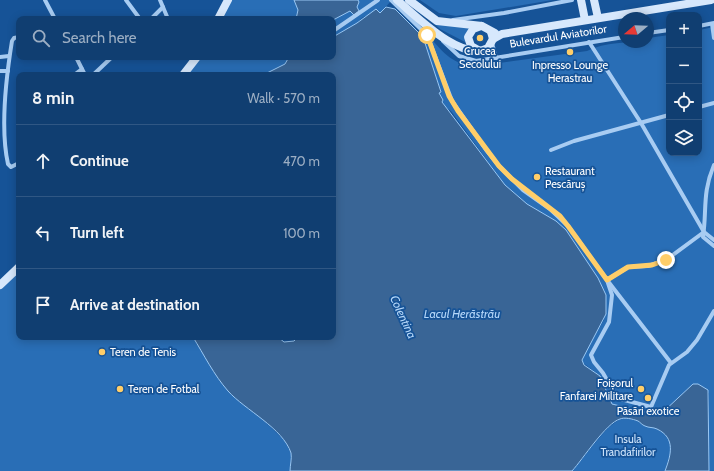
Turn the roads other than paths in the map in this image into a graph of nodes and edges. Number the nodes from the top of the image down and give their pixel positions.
1 (126, 0) edge
2 (160, 0) edge
3 (228, 0) edge
4 (378, 0) edge
5 (391, 0) edge
6 (397, 0) edge
7 (409, 0) edge
8 (572, 0) edge
9 (581, 0) edge
10 (594, 0) edge
11 (711, 0) edge
12 (46, 1) edge
13 (163, 7) junction
14 (54, 16) edge
15 (138, 16) edge
16 (154, 16) edge
17 (167, 16) edge
18 (220, 16) edge
19 (591, 19) junction
20 (443, 22) junction
21 (713, 23) edge
22 (702, 25) edge
23 (482, 26) junction
24 (336, 28) edge
25 (666, 30) edge
26 (654, 32) edge
27 (438, 35) junction
28 (16, 38) edge
29 (492, 38) junction
30 (618, 38) edge
31 (714, 38) edge
32 (589, 42) junction
33 (482, 50) junction
34 (10, 56) junction
35 (0, 57) edge
36 (496, 58) junction
37 (78, 60) edge
38 (109, 60) edge
39 (195, 60) edge
40 (82, 69) junction
41 (0, 71) edge
42 (8, 71) junction
43 (78, 72) edge
44 (84, 72) edge
45 (96, 72) edge
46 (185, 72) edge
47 (2, 101) edge
48 (714, 103) edge
49 (702, 106) edge
50 (666, 116) edge
51 (641, 123) junction
52 (2, 130) edge
53 (551, 150) dead end
54 (6, 156) junction
55 (0, 158) edge
56 (16, 164) edge
57 (714, 165) edge
58 (704, 232) junction
59 (714, 240) edge
60 (714, 246) edge
61 (16, 270) edge
62 (607, 280) junction
63 (0, 286) edge
64 (714, 310) edge
65 (671, 363) junction

1 - 15 street
2 - 13 street
3 - 18 main road
4 - 24 street
5 - 62 street
6 - 27 main road
7 - 20 main road
8 - 20 street
9 - 19 main road
10 - 19 main road
11 - 19 main road, Bulevardul Aviatorilor
12 - 14 street
13 - 16 street
13 - 17 street
19 - 29 main road, Bulevardul Aviatorilor
20 - 23 main road
21 - 22 street
21 - 31 street
23 - 29 main road
23 - 33 main road
25 - 26 street
27 - 33 main road
27 - 36 street, Bulevardul Aviatorilor
28 - 34 street
29 - 33 main road
29 - 36 street, Bulevardul Aviatorilor
30 - 32 street, Bulevardul Aviatorilor
32 - 36 street, Bulevardul Aviatorilor
32 - 51 street
33 - 36 street, Bulevardul Aviatorilor
34 - 35 street
34 - 42 street
37 - 40 street
38 - 45 street
39 - 46 main road
40 - 43 street
40 - 44 street
41 - 42 street
42 - 47 street
47 - 52 street
48 - 49 street
50 - 51 street
51 - 53 street
51 - 58 street
52 - 54 street
54 - 55 street
54 - 56 street
57 - 58 street
58 - 59 street
58 - 60 street
58 - 62 street
61 - 63 main road
62 - 65 street
62 - 65 street
64 - 65 street

